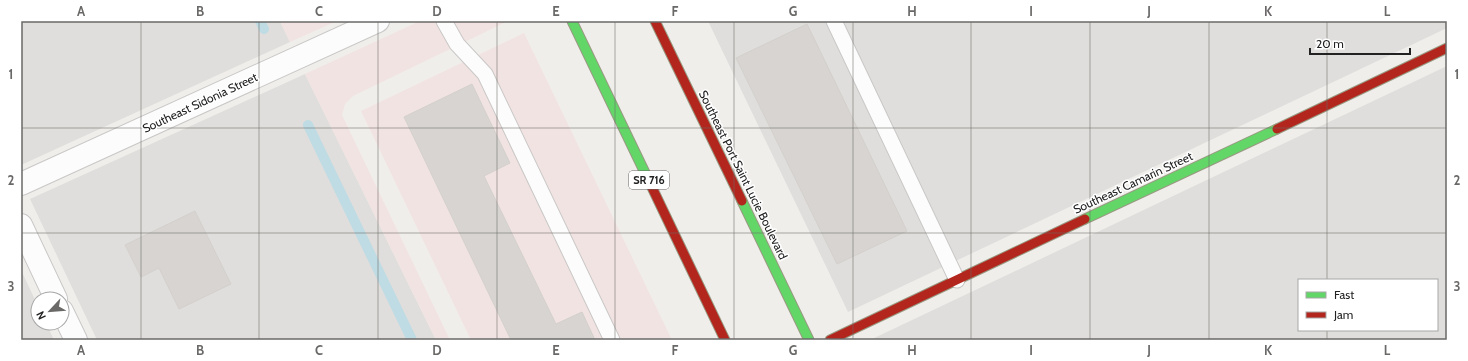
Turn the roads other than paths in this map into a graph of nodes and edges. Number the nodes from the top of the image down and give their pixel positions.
1 (444, 21) edge
2 (572, 21) edge
3 (655, 21) edge
4 (834, 21) edge
5 (372, 22) edge
6 (1447, 48) edge
7 (21, 184) edge
8 (21, 225) edge
9 (957, 280) junction
10 (52, 291) edge
11 (70, 328) edge
12 (76, 340) edge
13 (612, 340) edge
14 (726, 340) edge
15 (809, 340) edge
16 (830, 340) edge

1 - 13 lane
2 - 14 main road, SR 716
3 - 15 main road, Southeast Port Saint Lucie Boulevard
4 - 9 lane
5 - 7 street, Southeast Sidonia Street
6 - 9 main road, Southeast Camarin Street
8 - 10 street
9 - 16 main road, Southeast Camarin Street
11 - 12 street

